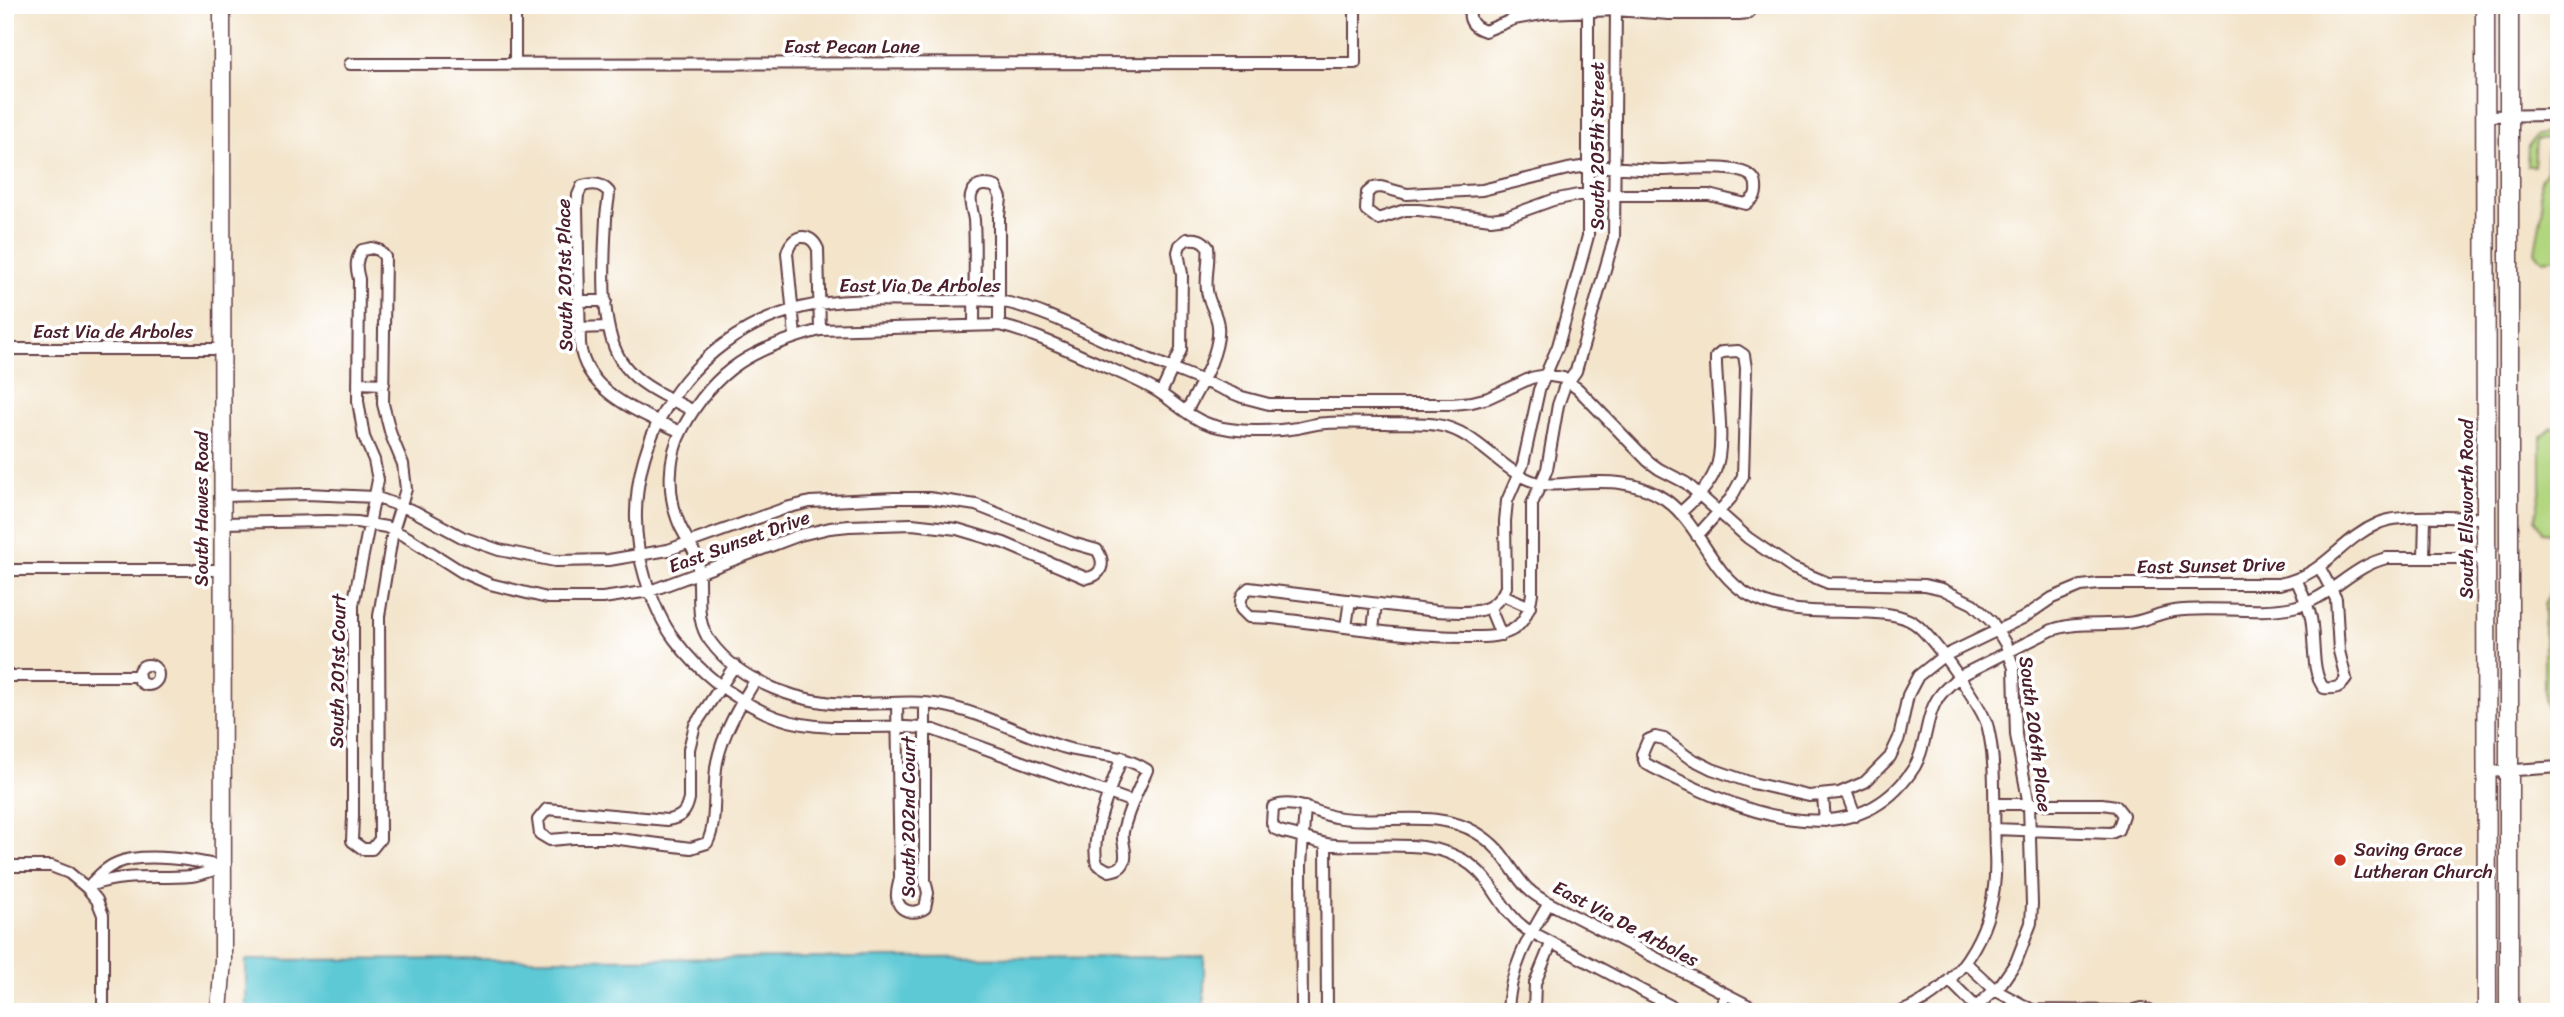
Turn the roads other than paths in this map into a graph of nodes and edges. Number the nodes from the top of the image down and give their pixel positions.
1 (222, 5) edge
2 (515, 5) edge
3 (1354, 5) edge
4 (1471, 5) edge
5 (1756, 5) edge
6 (2485, 5) edge
7 (2509, 5) edge
8 (1616, 8) edge
9 (1588, 9) edge
10 (350, 64) dead end
11 (515, 65) junction
12 (2509, 115) junction
13 (2559, 115) edge
14 (2485, 116) junction
15 (1588, 166) junction
16 (1615, 167) junction
17 (1589, 196) junction
18 (1615, 196) junction
19 (974, 300) junction
20 (579, 301) junction
21 (606, 301) junction
22 (998, 301) junction
23 (818, 304) junction
24 (791, 310) junction
25 (974, 326) junction
26 (999, 326) junction
27 (607, 327) junction
28 (579, 328) junction
29 (820, 330) junction
30 (795, 336) junction
31 (5, 349) edge
32 (222, 349) junction
33 (1173, 370) junction
34 (1545, 375) junction
35 (1202, 380) junction
36 (1570, 381) junction
37 (358, 383) junction
38 (384, 384) junction
39 (1161, 393) junction
40 (671, 399) junction
41 (359, 407) junction
42 (384, 407) junction
43 (693, 411) junction
44 (1186, 412) junction
45 (659, 422) junction
46 (681, 432) junction
47 (1517, 475) junction
48 (1541, 484) junction
49 (1700, 493) junction
50 (222, 496) junction
51 (375, 497) junction
52 (401, 506) junction
53 (1720, 512) junction
54 (1680, 513) junction
55 (2487, 518) junction
56 (2425, 519) junction
57 (222, 523) junction
58 (368, 523) junction
59 (393, 531) junction
60 (1697, 536) junction
61 (689, 543) junction
62 (639, 556) junction
63 (2424, 557) junction
64 (2487, 558) junction
65 (2320, 568) junction
66 (5, 570) edge
67 (222, 570) junction
68 (699, 572) junction
69 (2297, 580) junction
70 (2509, 587) junction
71 (2332, 590) junction
72 (650, 591) junction
73 (1503, 595) junction
74 (1350, 600) junction
75 (2306, 603) junction
76 (1376, 604) junction
77 (1530, 607) junction
78 (1490, 608) junction
79 (1346, 626) junction
80 (1373, 630) junction
81 (1998, 630) junction
82 (1502, 635) junction
83 (2007, 648) junction
84 (1942, 657) junction
85 (735, 665) junction
86 (1955, 673) junction
87 (5, 676) edge
88 (139, 676) dead end
89 (756, 679) junction
90 (722, 686) junction
91 (743, 701) junction
92 (898, 703) junction
93 (925, 703) junction
94 (898, 727) junction
95 (925, 729) junction
96 (1122, 758) junction
97 (2559, 767) edge
98 (2510, 770) junction
99 (2487, 772) junction
100 (1846, 791) junction
101 (1109, 793) junction
102 (1823, 796) junction
103 (1133, 802) junction
104 (1994, 804) junction
105 (2029, 805) junction
106 (1304, 807) junction
107 (1855, 816) junction
108 (1825, 821) junction
109 (1994, 829) junction
110 (2030, 829) junction
111 (1303, 837) junction
112 (1326, 844) junction
113 (142, 859) junction
114 (5, 866) edge
115 (223, 867) junction
116 (142, 876) junction
117 (87, 888) junction
118 (1549, 903) junction
119 (1531, 932) junction
120 (1551, 944) junction
121 (1966, 963) junction
122 (1950, 980) junction
123 (1995, 990) junction
124 (1725, 995) junction
125 (5, 1006) edge
126 (1747, 1009) edge
127 (1977, 1010) edge
128 (12, 1012) edge
129 (103, 1012) edge
130 (219, 1012) edge
131 (1302, 1012) edge
132 (1327, 1012) edge
133 (1508, 1012) edge
134 (1534, 1012) edge
135 (1682, 1012) edge
136 (1719, 1012) edge
137 (1761, 1012) edge
138 (1901, 1012) edge
139 (2152, 1012) edge
140 (2487, 1012) edge
141 (2510, 1012) edge

1 - 32 main road, South Hawes Road
2 - 11 street
3 - 11 street, East Pecan Lane
4 - 9 street
5 - 8 street
6 - 14 main road, South Ellsworth Road
7 - 12 main road
8 - 9 street
8 - 16 street, South 205th Street
9 - 15 street, South 205th Street
10 - 11 street, East Pecan Lane
12 - 13 street
12 - 14 street
12 - 70 main road
14 - 55 main road, South Ellsworth Road
15 - 16 street
15 - 17 street, South 205th Street
15 - 17 street
16 - 18 street, South 205th Street
16 - 18 street
17 - 18 street
17 - 34 street, South 205th Street
18 - 36 street, South 205th Street
19 - 22 street, East Via De Arboles
19 - 22 street
19 - 23 street, East Via De Arboles
19 - 25 street
20 - 21 street
20 - 21 street, South 201st Place
20 - 28 street, South 201st Place
21 - 27 street, South 201st Place
22 - 26 street
22 - 33 street, East Via De Arboles
23 - 24 street, East Via De Arboles
23 - 24 street
23 - 29 street
24 - 30 street
24 - 40 street, East Via De Arboles
25 - 26 street
25 - 29 street
26 - 39 street
27 - 28 street
27 - 40 street, South 201st Place
28 - 45 street, South 201st Place
29 - 30 street
30 - 43 street
31 - 32 street, East Via de Arboles
32 - 50 main road, South Hawes Road
33 - 35 street, East Via De Arboles
33 - 35 street
33 - 39 street
34 - 35 street, East Via De Arboles
34 - 36 street
34 - 47 street, South 205th Street
35 - 44 street
36 - 48 street, South 205th Street
36 - 49 street
37 - 38 street
37 - 38 street, South 201st Court
37 - 41 street, South 201st Court
38 - 42 street, South 201st Court
39 - 44 street
40 - 43 street, South 201st Place
40 - 45 street, East Via De Arboles
41 - 42 street
41 - 51 street, South 201st Court
42 - 52 street, South 201st Court
43 - 46 street
44 - 47 street
45 - 46 street, South 201st Place
45 - 62 street, East Via De Arboles
46 - 61 street
47 - 48 street
47 - 73 street, South 205th Street
48 - 54 street
48 - 77 street, South 205th Street
49 - 53 street
49 - 53 street
49 - 54 street
50 - 51 street, East Sunset Drive
50 - 57 main road, South Hawes Road
51 - 52 street, East Sunset Drive
51 - 58 street, South 201st Court
52 - 59 street, South 201st Court
52 - 62 street, East Sunset Drive
53 - 60 street
53 - 81 street
54 - 60 street
55 - 56 street, East Sunset Drive
55 - 64 main road, South Ellsworth Road
55 - 70 main road
56 - 63 street
56 - 65 street, East Sunset Drive
57 - 58 street, East Sunset Drive
57 - 67 main road, South Hawes Road
58 - 59 street, East Sunset Drive
58 - 59 street, South 201st Court
59 - 72 street, East Sunset Drive
60 - 84 street
61 - 62 street, East Sunset Drive
61 - 68 street
61 - 68 street, East Sunset Drive
62 - 72 street, East Via De Arboles
63 - 64 street
63 - 71 street
64 - 99 main road, South Ellsworth Road
65 - 69 street, East Sunset Drive
65 - 71 street
66 - 67 street
67 - 115 main road, South Hawes Road
68 - 72 street, East Sunset Drive
68 - 85 street
69 - 75 street
69 - 81 street, East Sunset Drive
70 - 98 main road
71 - 75 street
71 - 75 street
72 - 90 street, East Via De Arboles
73 - 77 street
73 - 78 street
74 - 76 street
74 - 79 street
74 - 79 street
75 - 83 street
76 - 78 street
76 - 80 street
77 - 82 street
78 - 82 street
79 - 80 street
80 - 82 street
81 - 83 street
81 - 84 street, East Sunset Drive
83 - 86 street
83 - 105 street, South 206th Place
84 - 86 street
84 - 100 street, East Sunset Drive
85 - 89 street
85 - 90 street
86 - 104 street
86 - 107 street
87 - 88 street
89 - 91 street
89 - 92 street
90 - 91 street, East Via De Arboles
90 - 91 street
91 - 94 street, East Via De Arboles
92 - 93 street
92 - 94 street, South 202nd Court
93 - 95 street, South 202nd Court
93 - 96 street
94 - 95 street, East Via De Arboles
94 - 95 street, South 202nd Court
95 - 101 street, East Via De Arboles
96 - 101 street
96 - 103 street
97 - 98 street
98 - 99 street
98 - 141 main road
99 - 140 main road, South Ellsworth Road
100 - 102 street
100 - 107 street
101 - 103 street, East Via De Arboles
101 - 103 street
102 - 108 street
102 - 108 street
104 - 105 street
104 - 109 street
105 - 110 street, South 206th Place
105 - 110 street
106 - 111 street
106 - 111 street, East Via De Arboles
106 - 118 street, East Via De Arboles
107 - 108 street
109 - 110 street
109 - 121 street
110 - 123 street
111 - 112 street, East Via De Arboles
111 - 131 street
112 - 119 street, East Via De Arboles
112 - 132 street
113 - 115 street
113 - 116 street
113 - 117 street
114 - 117 street
115 - 116 street
115 - 130 main road, South Hawes Road
116 - 117 street
117 - 129 street
118 - 119 street
118 - 124 street, East Via De Arboles
119 - 120 street, East Via De Arboles
119 - 133 street
120 - 134 street
120 - 135 street, East Via De Arboles
121 - 122 street
121 - 123 street
122 - 127 street
122 - 138 street
123 - 127 street
123 - 139 street
124 - 126 street, East Via De Arboles
124 - 136 street
125 - 128 street
126 - 137 street, East Via De Arboles

